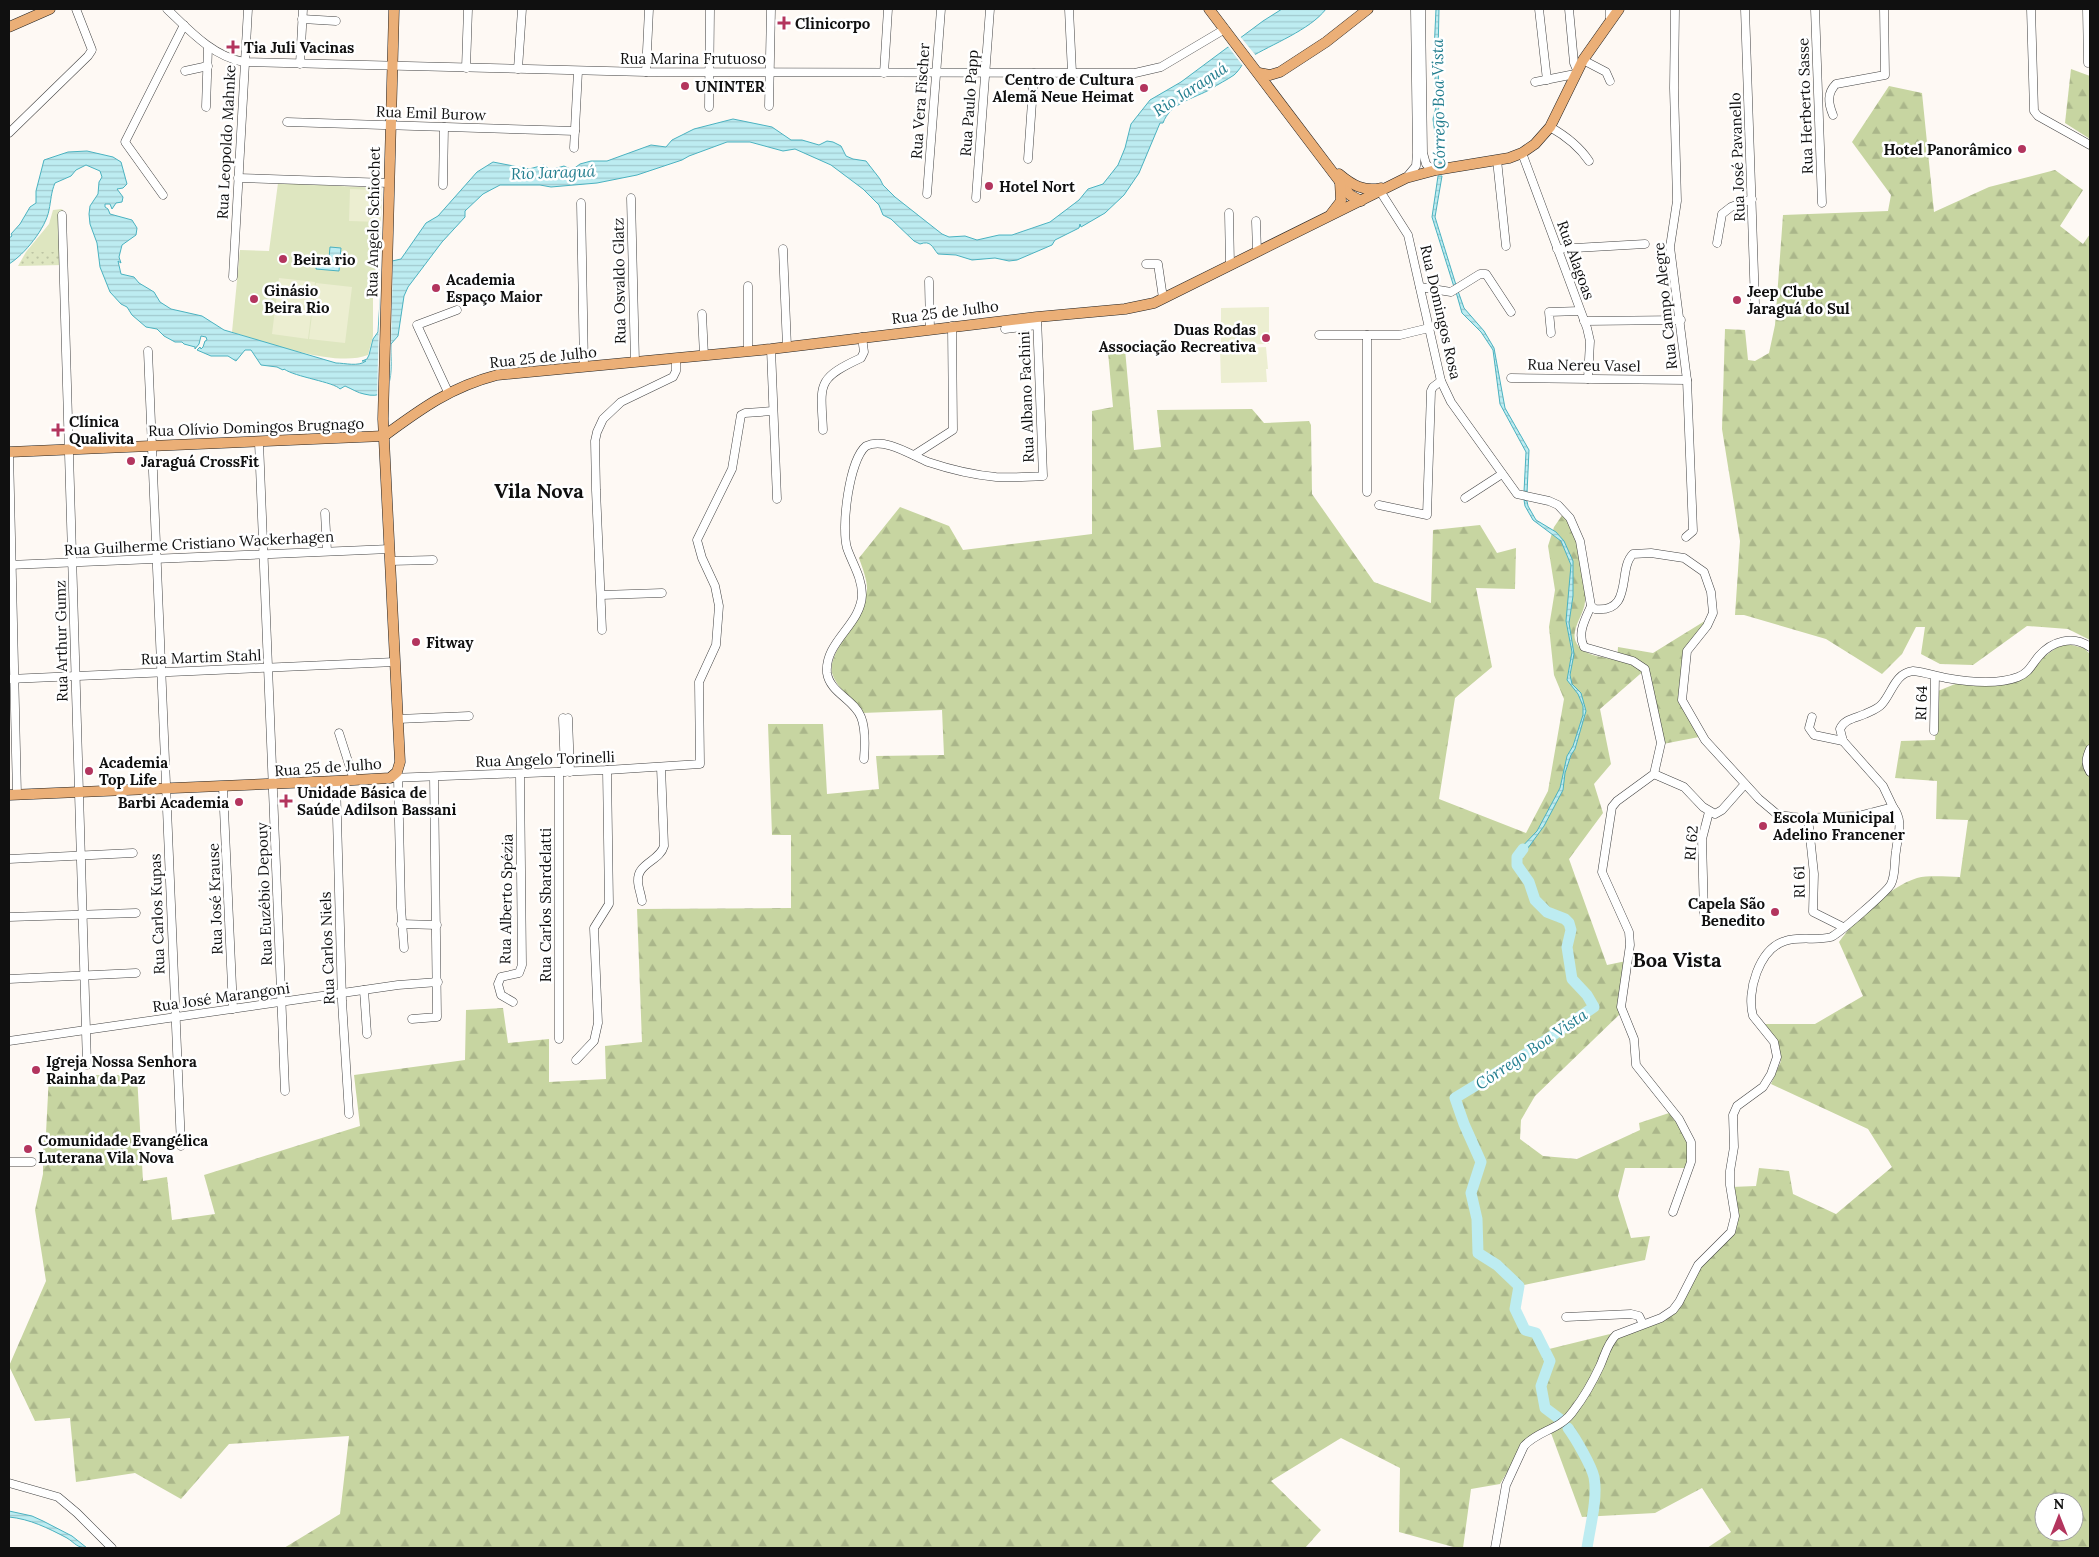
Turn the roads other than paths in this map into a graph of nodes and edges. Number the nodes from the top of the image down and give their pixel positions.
1 (50, 9) edge
2 (76, 9) edge
3 (166, 9) edge
4 (248, 9) edge
5 (303, 9) edge
6 (394, 9) edge
7 (468, 9) edge
8 (522, 9) edge
9 (648, 9) edge
10 (710, 9) edge
11 (771, 9) edge
12 (888, 9) edge
13 (941, 9) edge
14 (990, 9) edge
15 (1070, 9) edge
16 (1210, 9) edge
17 (1368, 9) edge
18 (1415, 9) edge
19 (1421, 9) edge
20 (1540, 9) edge
21 (1569, 9) edge
22 (1610, 9) edge
23 (1619, 9) edge
24 (1675, 9) edge
25 (1745, 9) edge
26 (1815, 9) edge
27 (1884, 9) edge
28 (2030, 9) edge
29 (2087, 9) edge
30 (30, 13) edge
31 (302, 19) junction
32 (1610, 20) junction
33 (336, 22) dead end
34 (184, 25) junction
35 (9, 28) edge
36 (1228, 33) junction
37 (208, 47) junction
38 (1582, 60) junction
39 (244, 62) junction
40 (2088, 63) dead end
41 (300, 64) junction
42 (208, 66) junction
43 (392, 66) junction
44 (466, 68) junction
45 (518, 69) junction
46 (185, 71) dead end
47 (578, 71) junction
48 (1257, 71) junction
49 (646, 72) junction
50 (710, 72) junction
51 (1280, 72) junction
52 (1576, 72) junction
53 (770, 73) junction
54 (884, 73) junction
55 (936, 73) junction
56 (985, 73) junction
57 (1034, 73) junction
58 (1072, 73) junction
59 (1547, 80) junction
60 (1610, 81) dead end
61 (1534, 82) dead end
62 (1279, 99) junction
63 (769, 106) dead end
64 (206, 107) dead end
65 (709, 107) dead end
66 (1833, 114) dead end
67 (287, 122) dead end
68 (391, 125) junction
69 (444, 127) junction
70 (1550, 127) junction
71 (575, 131) junction
72 (9, 133) edge
73 (2090, 145) edge
74 (574, 148) dead end
75 (1522, 153) junction
76 (1028, 159) dead end
77 (1497, 160) junction
78 (1589, 161) dead end
79 (1331, 167) junction
80 (1437, 170) junction
81 (238, 178) junction
82 (1406, 178) junction
83 (1340, 181) junction
84 (389, 183) junction
85 (443, 185) dead end
86 (1392, 185) junction
87 (1380, 191) junction
88 (928, 194) dead end
89 (163, 195) dead end
90 (630, 198) dead end
91 (976, 198) dead end
92 (1752, 199) junction
93 (1362, 201) junction
94 (581, 203) dead end
95 (1822, 203) dead end
96 (1229, 213) dead end
97 (62, 215) dead end
98 (1327, 218) junction
99 (1256, 220) dead end
100 (1717, 243) dead end
101 (1645, 244) dead end
102 (1506, 246) dead end
103 (783, 249) dead end
104 (1557, 249) junction
105 (1257, 252) junction
106 (1146, 264) dead end
107 (1230, 265) junction
108 (233, 277) dead end
109 (929, 281) dead end
110 (748, 286) dead end
111 (1420, 287) junction
112 (1163, 298) junction
113 (1755, 304) dead end
114 (457, 310) dead end
115 (1580, 311) junction
116 (1511, 312) dead end
117 (702, 314) dead end
118 (1681, 320) junction
119 (1037, 321) junction
120 (1584, 321) junction
121 (952, 326) junction
122 (1429, 328) junction
123 (930, 329) junction
124 (1005, 329) dead end
125 (1551, 333) dead end
126 (1319, 335) dead end
127 (1367, 335) junction
128 (862, 337) junction
129 (787, 347) junction
130 (771, 349) junction
131 (148, 351) dead end
132 (748, 351) junction
133 (704, 356) junction
134 (676, 358) junction
135 (635, 362) junction
136 (584, 367) junction
137 (1511, 378) dead end
138 (1588, 379) junction
139 (1687, 380) junction
140 (1441, 381) junction
141 (448, 392) junction
142 (773, 411) junction
143 (823, 430) dead end
144 (384, 436) junction
145 (259, 442) junction
146 (152, 446) junction
147 (69, 449) junction
148 (9, 452) edge
149 (914, 455) junction
150 (1502, 474) junction
151 (1367, 492) dead end
152 (1465, 498) dead end
153 (778, 499) dead end
154 (1379, 505) dead end
155 (325, 513) dead end
156 (1686, 537) dead end
157 (390, 549) junction
158 (326, 551) junction
159 (263, 554) junction
160 (157, 559) junction
161 (433, 560) dead end
162 (390, 561) junction
163 (73, 562) junction
164 (10, 565) edge
165 (662, 593) dead end
166 (601, 595) junction
167 (1591, 606) junction
168 (11, 626) edge
169 (602, 630) dead end
170 (2090, 647) edge
171 (395, 662) junction
172 (268, 667) junction
173 (162, 672) junction
174 (75, 676) junction
175 (1935, 676) junction
176 (11, 679) edge
177 (469, 716) dead end
178 (1812, 717) dead end
179 (565, 718) dead end
180 (398, 719) junction
181 (1934, 731) dead end
182 (339, 733) dead end
183 (1843, 741) junction
184 (2090, 749) edge
185 (864, 759) dead end
186 (661, 767) junction
187 (607, 770) junction
188 (565, 772) junction
189 (2090, 772) edge
190 (520, 774) junction
191 (1654, 774) junction
192 (434, 777) junction
193 (394, 778) junction
194 (354, 780) junction
195 (336, 781) junction
196 (1745, 784) junction
197 (273, 785) junction
198 (224, 787) junction
199 (166, 789) junction
200 (78, 792) junction
201 (13, 795) edge
202 (1893, 807) junction
203 (1709, 812) junction
204 (1808, 818) junction
205 (133, 853) dead end
206 (79, 855) junction
207 (9, 859) edge
208 (642, 901) dead end
209 (136, 913) dead end
210 (1704, 914) dead end
211 (82, 915) junction
212 (9, 917) edge
213 (402, 924) junction
214 (437, 924) junction
215 (1843, 927) junction
216 (404, 948) dead end
217 (136, 973) dead end
218 (84, 976) junction
219 (9, 979) edge
220 (438, 982) junction
221 (364, 990) junction
222 (342, 994) junction
223 (282, 1002) junction
224 (513, 1002) dead end
225 (233, 1009) junction
226 (176, 1017) junction
227 (412, 1019) dead end
228 (86, 1029) junction
229 (367, 1034) dead end
230 (559, 1039) dead end
231 (9, 1041) edge
232 (576, 1060) dead end
233 (87, 1065) dead end
234 (285, 1091) dead end
235 (349, 1114) dead end
236 (181, 1146) dead end
237 (9, 1162) edge
238 (32, 1162) dead end
239 (1673, 1212) dead end
240 (1566, 1317) dead end
241 (1643, 1324) junction
242 (9, 1483) edge
243 (112, 1548) edge
244 (1495, 1548) edge

1 - 30 main road
2 - 72 street
3 - 34 street, Rua Marina Frutuoso
4 - 39 street, Rua Leopoldo Mahnke
5 - 31 street
6 - 43 main road, Rua Angelo Schiochet
7 - 44 street
8 - 45 street
9 - 49 street
10 - 50 street
11 - 53 street
12 - 54 street
13 - 55 street, Rua Vera Fischer
14 - 56 street, Rua Paulo Papp
15 - 58 street
16 - 36 main road
17 - 51 main road
18 - 82 street
19 - 80 street
20 - 59 street
21 - 52 street
22 - 32 street
23 - 32 main road
24 - 118 street, Rua Campo Alegre
25 - 92 street, Rua José Pavanello
26 - 95 street, Rua Herberto Sasse
27 - 66 street
28 - 73 street
29 - 40 street
30 - 35 main road
31 - 33 street
31 - 41 street
32 - 38 main road
34 - 37 street, Rua Marina Frutuoso
34 - 89 street
36 - 48 main road
36 - 58 street, Rua Marina Frutuoso
37 - 39 street, Rua Marina Frutuoso
37 - 42 street
38 - 52 main road
38 - 60 street
39 - 41 street, Rua Marina Frutuoso
39 - 81 street, Rua Leopoldo Mahnke
41 - 43 street, Rua Marina Frutuoso
42 - 46 street
42 - 64 street
43 - 44 street, Rua Marina Frutuoso
43 - 68 main road, Rua Angelo Schiochet
44 - 45 street, Rua Marina Frutuoso
45 - 47 street, Rua Marina Frutuoso
47 - 49 street, Rua Marina Frutuoso
47 - 71 street
48 - 51 main road
48 - 62 main road
49 - 50 street, Rua Marina Frutuoso
50 - 53 street, Rua Marina Frutuoso
50 - 65 street
51 - 62 main road
52 - 59 street
52 - 70 main road
53 - 54 street, Rua Marina Frutuoso
53 - 63 street
54 - 55 street, Rua Marina Frutuoso
55 - 56 street, Rua Marina Frutuoso
55 - 88 street, Rua Vera Fischer
56 - 57 street, Rua Marina Frutuoso
56 - 91 street, Rua Paulo Papp
57 - 58 street, Rua Marina Frutuoso
57 - 76 street
59 - 61 street
62 - 79 main road
67 - 68 street, Rua Emil Burow
68 - 69 street, Rua Emil Burow
68 - 84 main road, Rua Angelo Schiochet
69 - 71 street, Rua Emil Burow
69 - 85 street
70 - 75 main road
70 - 78 street
71 - 74 street
75 - 77 main road, Rua 25 de Julho
75 - 104 street, Rua Alagoas
77 - 80 main road, Rua 25 de Julho
77 - 102 street
79 - 83 main road
79 - 86 main road
80 - 82 main road, Rua 25 de Julho
81 - 84 street
81 - 108 street, Rua Leopoldo Mahnke
82 - 86 main road, Rua 25 de Julho
83 - 93 main road
83 - 98 main road
84 - 144 main road, Rua Angelo Schiochet
86 - 87 main road, Rua 25 de Julho
87 - 93 main road, Rua 25 de Julho
87 - 111 street, Rua Domingos Rosa
90 - 135 street, Rua Osvaldo Glatz
92 - 100 street
92 - 113 street, Rua José Pavanello
93 - 98 main road, Rua 25 de Julho
94 - 136 street
96 - 107 street
97 - 147 street, Rua Arthur Gumz
98 - 105 main road, Rua 25 de Julho
99 - 105 street
101 - 104 street
103 - 129 street
104 - 115 street, Rua Alagoas
105 - 107 main road, Rua 25 de Julho
106 - 112 street
107 - 112 main road, Rua 25 de Julho
109 - 123 street
110 - 132 street
111 - 116 street
111 - 122 street, Rua Domingos Rosa
112 - 119 main road, Rua 25 de Julho
114 - 141 street
115 - 120 street, Rua Alagoas
115 - 125 street
117 - 133 street
118 - 120 street
118 - 139 street, Rua Campo Alegre
119 - 121 main road, Rua 25 de Julho
119 - 124 street
119 - 149 street, Rua Albano Fachini
120 - 138 street, Rua Alagoas
121 - 123 main road, Rua 25 de Julho
121 - 149 street
122 - 127 street
122 - 140 street, Rua Domingos Rosa
123 - 128 main road, Rua 25 de Julho
126 - 127 street
127 - 151 street
128 - 129 main road, Rua 25 de Julho
128 - 143 street
129 - 130 main road, Rua 25 de Julho
130 - 132 main road, Rua 25 de Julho
130 - 142 street
131 - 146 street, Rua Carlos Kupas
132 - 133 main road, Rua 25 de Julho
133 - 134 main road, Rua 25 de Julho
134 - 135 main road, Rua 25 de Julho
134 - 166 street
135 - 136 main road, Rua 25 de Julho
136 - 141 main road, Rua 25 de Julho
137 - 138 street, Rua Nereu Vasel
138 - 139 street, Rua Nereu Vasel
139 - 156 street, Rua Campo Alegre
140 - 150 street, Rua Domingos Rosa
140 - 154 street
141 - 144 main road, Rua 25 de Julho
142 - 153 street
142 - 186 street, Rua Angelo Torinelli
144 - 145 main road, Rua Olívio Domingos Brugnago
144 - 157 main road, Rua 25 de Julho
145 - 146 main road, Rua Olívio Domingos Brugnago
145 - 159 street, Rua Euzébio Depouy
146 - 147 main road, Rua Olívio Domingos Brugnago
146 - 160 street, Rua Carlos Kupas
147 - 148 main road, Rua Olívio Domingos Brugnago
147 - 163 street, Rua Arthur Gumz
148 - 164 street
149 - 185 street
150 - 152 street
150 - 167 street, Rua Domingos Rosa
155 - 158 street
157 - 158 street, Rua Guilherme Cristiano Wackerhagen
157 - 162 main road, Rua 25 de Julho
158 - 159 street, Rua Guilherme Cristiano Wackerhagen
159 - 160 street, Rua Guilherme Cristiano Wackerhagen
159 - 172 street, Rua Euzébio Depouy
160 - 163 street, Rua Guilherme Cristiano Wackerhagen
160 - 173 street, Rua Carlos Kupas
161 - 162 street
162 - 171 main road, Rua 25 de Julho
163 - 164 street, Rua Guilherme Cristiano Wackerhagen
163 - 174 street, Rua Arthur Gumz
164 - 168 street
165 - 166 street
166 - 169 street
167 - 191 street
167 - 196 street
168 - 176 street
170 - 175 street
171 - 172 street, Rua Martim Stahl
171 - 180 main road, Rua 25 de Julho
172 - 173 street, Rua Martim Stahl
172 - 197 street, Rua Euzébio Depouy
173 - 174 street, Rua Martim Stahl
173 - 199 street, Rua Carlos Kupas
174 - 176 street, Rua Martim Stahl
174 - 200 street, Rua Arthur Gumz
175 - 181 street, RI 64
175 - 183 street
176 - 201 street
177 - 180 street
178 - 183 street
179 - 188 street, Rua Carlos Sbardelatti
180 - 193 main road, Rua 25 de Julho
182 - 194 street
183 - 202 street
184 - 189 street
186 - 187 street, Rua Angelo Torinelli
186 - 208 street
187 - 188 street, Rua Angelo Torinelli
187 - 232 street
188 - 190 street, Rua Angelo Torinelli
188 - 230 street, Rua Carlos Sbardelatti
190 - 192 street, Rua Angelo Torinelli
190 - 224 street, Rua Alberto Spézia
191 - 203 street, RI 62
191 - 239 street
192 - 193 street, Rua Angelo Torinelli
192 - 214 street
193 - 194 main road, Rua 25 de Julho
193 - 213 street
194 - 195 main road, Rua 25 de Julho
195 - 197 main road, Rua 25 de Julho
195 - 222 street, Rua Carlos Niels
196 - 203 street
196 - 204 street
197 - 198 main road, Rua 25 de Julho
197 - 223 street, Rua Euzébio Depouy
198 - 199 main road, Rua 25 de Julho
198 - 225 street, Rua José Krause
199 - 200 main road, Rua 25 de Julho
199 - 226 street, Rua Carlos Kupas
200 - 201 main road, Rua 25 de Julho
200 - 206 street, Rua Arthur Gumz
202 - 204 street
202 - 215 street
203 - 210 street, RI 62
204 - 215 street, RI 61
205 - 206 street
206 - 207 street
206 - 211 street, Rua Arthur Gumz
209 - 211 street
211 - 212 street
211 - 218 street, Rua Arthur Gumz
213 - 214 street
213 - 216 street
214 - 220 street
215 - 241 street
217 - 218 street
218 - 219 street
218 - 228 street, Rua Arthur Gumz
220 - 221 street, Rua José Marangoni
220 - 227 street
221 - 222 street, Rua José Marangoni
221 - 229 street
222 - 223 street, Rua José Marangoni
222 - 235 street, Rua Carlos Niels
223 - 225 street, Rua José Marangoni
223 - 234 street, Rua Euzébio Depouy
225 - 226 street, Rua José Marangoni
226 - 228 street, Rua José Marangoni
226 - 236 street, Rua Carlos Kupas
228 - 231 street, Rua José Marangoni
228 - 233 street, Rua Arthur Gumz
237 - 238 street
240 - 241 street
241 - 244 street
242 - 243 street

